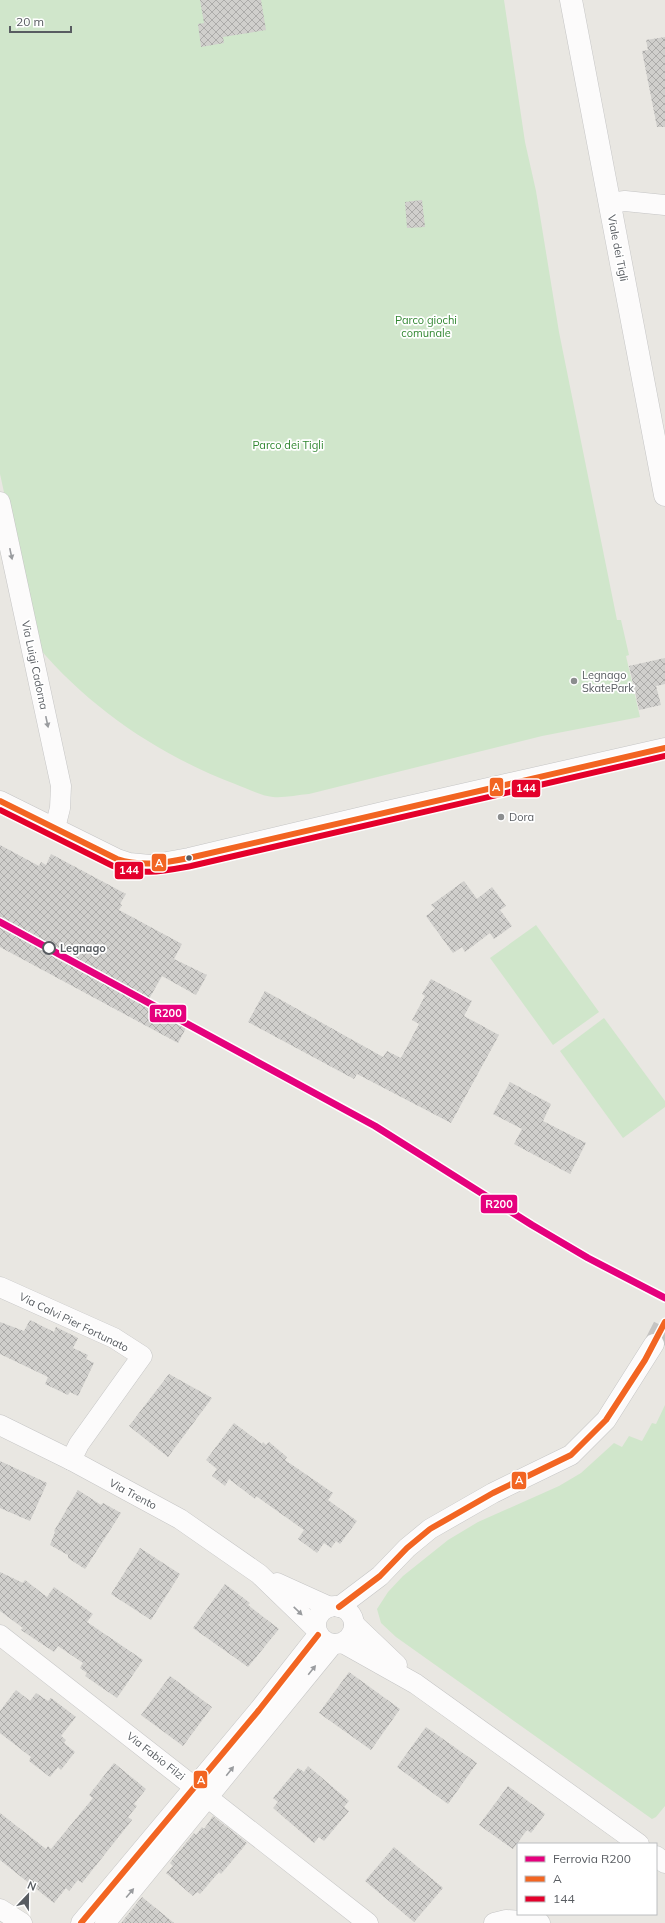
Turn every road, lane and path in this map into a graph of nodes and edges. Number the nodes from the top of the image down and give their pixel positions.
1 (571, 0) edge
2 (609, 203) junction
3 (665, 205) edge
4 (665, 495) edge
5 (0, 502) edge
6 (665, 748) edge
7 (0, 801) edge
8 (56, 828) junction
9 (0, 1287) edge
10 (654, 1344) tunnel mouth
11 (0, 1425) edge
12 (71, 1460) junction
13 (259, 1574) junction
14 (380, 1576) junction
15 (335, 1607) junction
16 (354, 1623) junction
17 (0, 1635) edge
18 (327, 1638) junction
19 (416, 1684) junction
20 (202, 1792) junction
21 (638, 1843) edge
22 (0, 1909) edge
23 (22, 1923) edge
24 (81, 1923) edge
25 (105, 1923) edge
26 (368, 1923) edge
27 (494, 1923) edge
28 (540, 1923) edge

1 - 2 street, Viale dei Tigli
2 - 3 street
2 - 4 street, Viale dei Tigli
5 -> 8 street, Via Luigi Cadorna
6 - 8 street
7 - 8 street
9 - 12 street, Via Calvi Pier Fortunato
10 - 14 street
11 - 12 street, Via Trento
12 - 13 street, Via Trento
13 - 15 street, Via Trento
13 -> 18 street, Via Trento
14 - 15 street
14 - 16 street
15 - 16 street
15 - 18 street
16 - 18 street
16 - 19 street
17 - 20 street, Via Fabio Filzi
18 - 19 street, Via Trento
18 - 20 street
19 - 21 street
20 - 24 street
25 -> 20 street
20 - 26 street, Via Fabio Filzi
22 - 23 street
27 - 28 street

